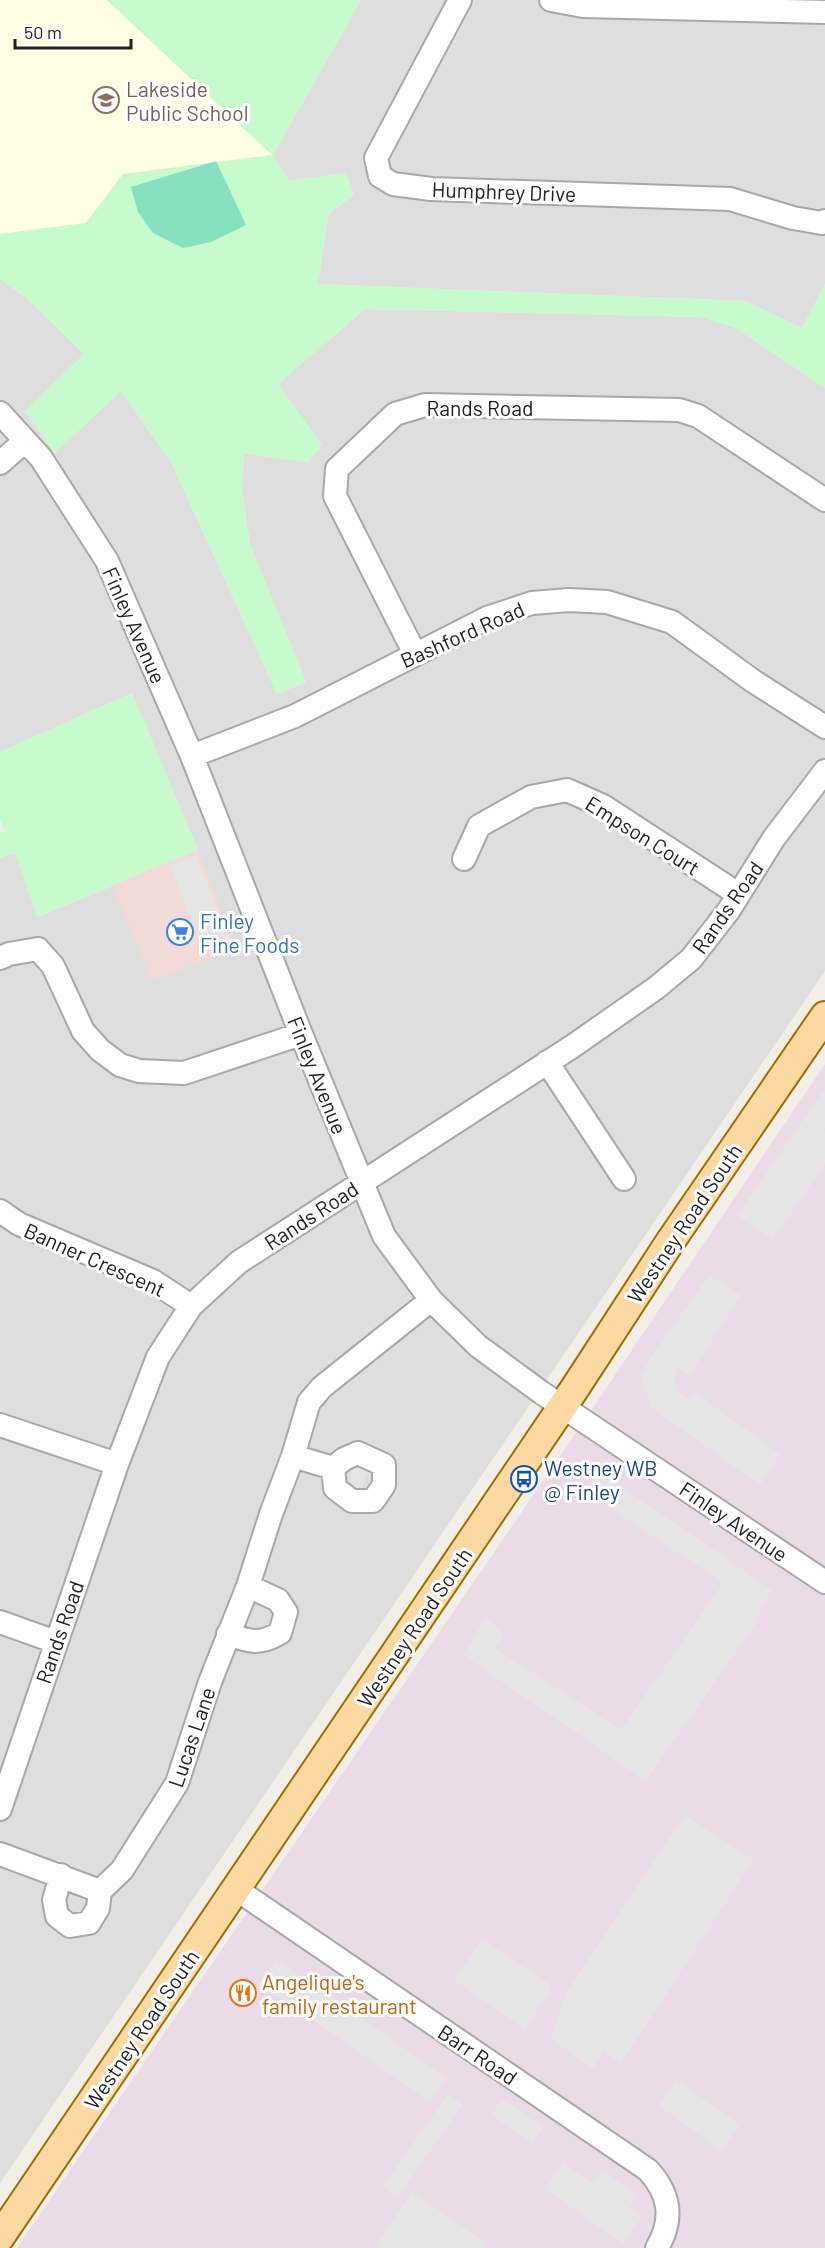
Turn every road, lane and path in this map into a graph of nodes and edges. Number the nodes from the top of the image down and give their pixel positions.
1 (460, 0) edge
2 (551, 0) edge
3 (825, 12) edge
4 (825, 221) edge
5 (0, 413) edge
6 (25, 441) junction
7 (0, 463) edge
8 (825, 500) edge
9 (415, 654) junction
10 (825, 727) edge
11 (192, 756) junction
12 (825, 771) edge
13 (464, 859) dead end
14 (738, 894) junction
15 (0, 958) edge
16 (825, 1016) edge
17 (301, 1034) junction
18 (547, 1062) junction
19 (624, 1179) dead end
20 (362, 1182) junction
21 (0, 1211) edge
22 (431, 1300) junction
23 (191, 1306) junction
24 (562, 1406) junction
25 (0, 1425) edge
26 (293, 1456) junction
27 (117, 1464) junction
28 (333, 1468) dead end
29 (825, 1582) edge
30 (248, 1586) junction
31 (0, 1622) edge
32 (228, 1634) junction
33 (56, 1642) junction
34 (0, 1809) edge
35 (0, 1854) edge
36 (61, 1875) junction
37 (236, 1889) junction
38 (100, 1891) junction
39 (0, 2237) edge
40 (657, 2248) edge

1 - 4 street, Humphrey Drive
2 - 3 street
5 - 6 street, Finley Avenue
6 - 7 street
6 - 11 street, Finley Avenue
8 - 9 street, Rands Road
9 - 10 street, Bashford Road
9 - 11 street, Bashford Road
11 - 17 street, Finley Avenue
12 - 14 street, Rands Road
13 - 14 street, Empson Court
14 - 18 street, Rands Road
15 - 17 street
16 - 24 main road, Westney Road South
17 - 20 street, Finley Avenue
18 - 19 street
18 - 20 street, Rands Road
20 - 22 street, Finley Avenue
20 - 23 street, Rands Road
21 - 23 street, Banner Crescent
22 - 24 street, Finley Avenue
22 - 26 street, Lucas Lane
23 - 27 street, Rands Road
24 - 29 street, Finley Avenue
24 - 37 main road, Westney Road South
25 - 27 street
26 - 28 street
26 - 30 street, Lucas Lane
27 - 33 street, Rands Road
30 - 32 street, Lucas Lane
30 - 32 street
31 - 33 street
32 - 38 street, Lucas Lane
33 - 34 street, Rands Road
35 - 36 street
36 - 38 street
36 - 38 street, Lucas Lane
37 - 39 main road, Westney Road South
37 - 40 street, Barr Road

